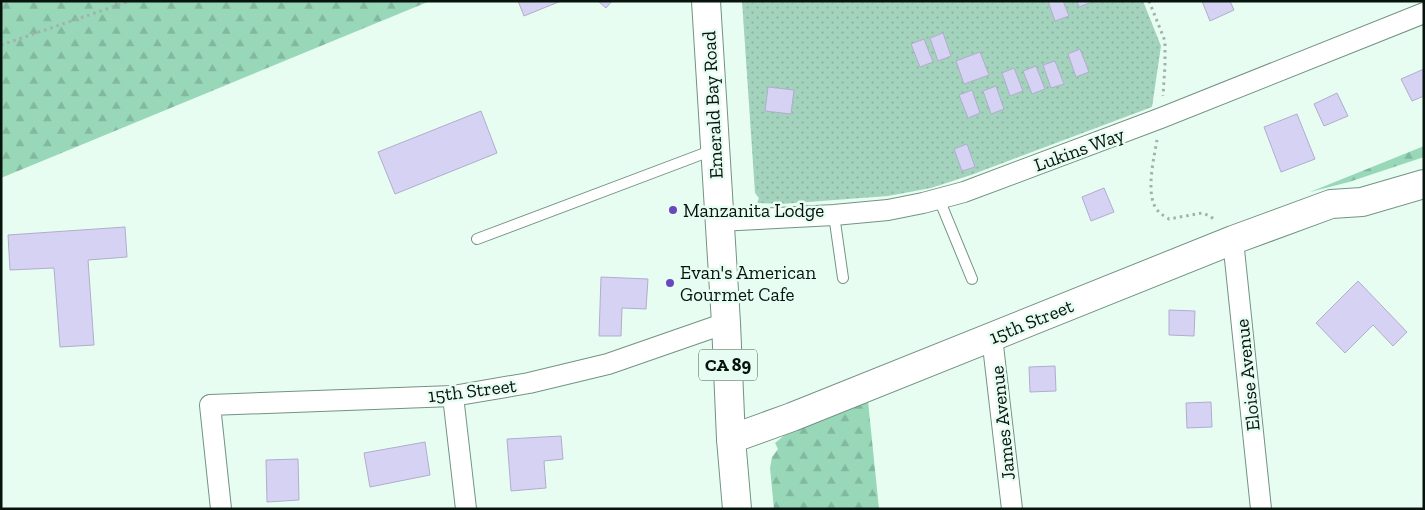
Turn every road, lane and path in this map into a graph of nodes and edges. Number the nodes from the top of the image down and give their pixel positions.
1 (130, 1) edge
2 (706, 1) edge
3 (1149, 1) edge
4 (1424, 12) edge
5 (1, 45) edge
6 (1161, 118) junction
7 (714, 150) junction
8 (1424, 164) edge
9 (1424, 184) edge
10 (939, 199) junction
11 (1331, 204) junction
12 (834, 215) junction
13 (718, 221) junction
14 (477, 239) dead end
15 (1227, 243) junction
16 (843, 278) dead end
17 (972, 279) dead end
18 (726, 323) junction
19 (992, 337) junction
20 (453, 396) junction
21 (731, 439) junction
22 (222, 509) edge
23 (466, 509) edge
24 (736, 509) edge
25 (1012, 509) edge
26 (1261, 509) edge

1 - 5 path
2 - 7 street, Emerald Bay Road / CA 89
3 - 6 path
4 - 6 street, Lukins Way
6 - 10 street, Lukins Way
6 - 15 path
7 - 13 street, Emerald Bay Road / CA 89
7 - 14 lane
8 - 11 street, 15th Street
9 - 11 street, 15th Street
10 - 12 street, Lukins Way
10 - 17 lane
11 - 15 street, 15th Street
12 - 13 street, Lukins Way
12 - 16 lane
13 - 18 street, Emerald Bay Road / CA 89
15 - 19 street, 15th Street
15 - 26 street, Eloise Avenue
18 - 20 street, 15th Street
18 - 21 street, Emerald Bay Road / CA 89
19 - 21 street, 15th Street
19 - 25 street, James Avenue
20 - 22 street, 15th Street
20 - 23 street
21 - 24 street, Emerald Bay Road / CA 89

